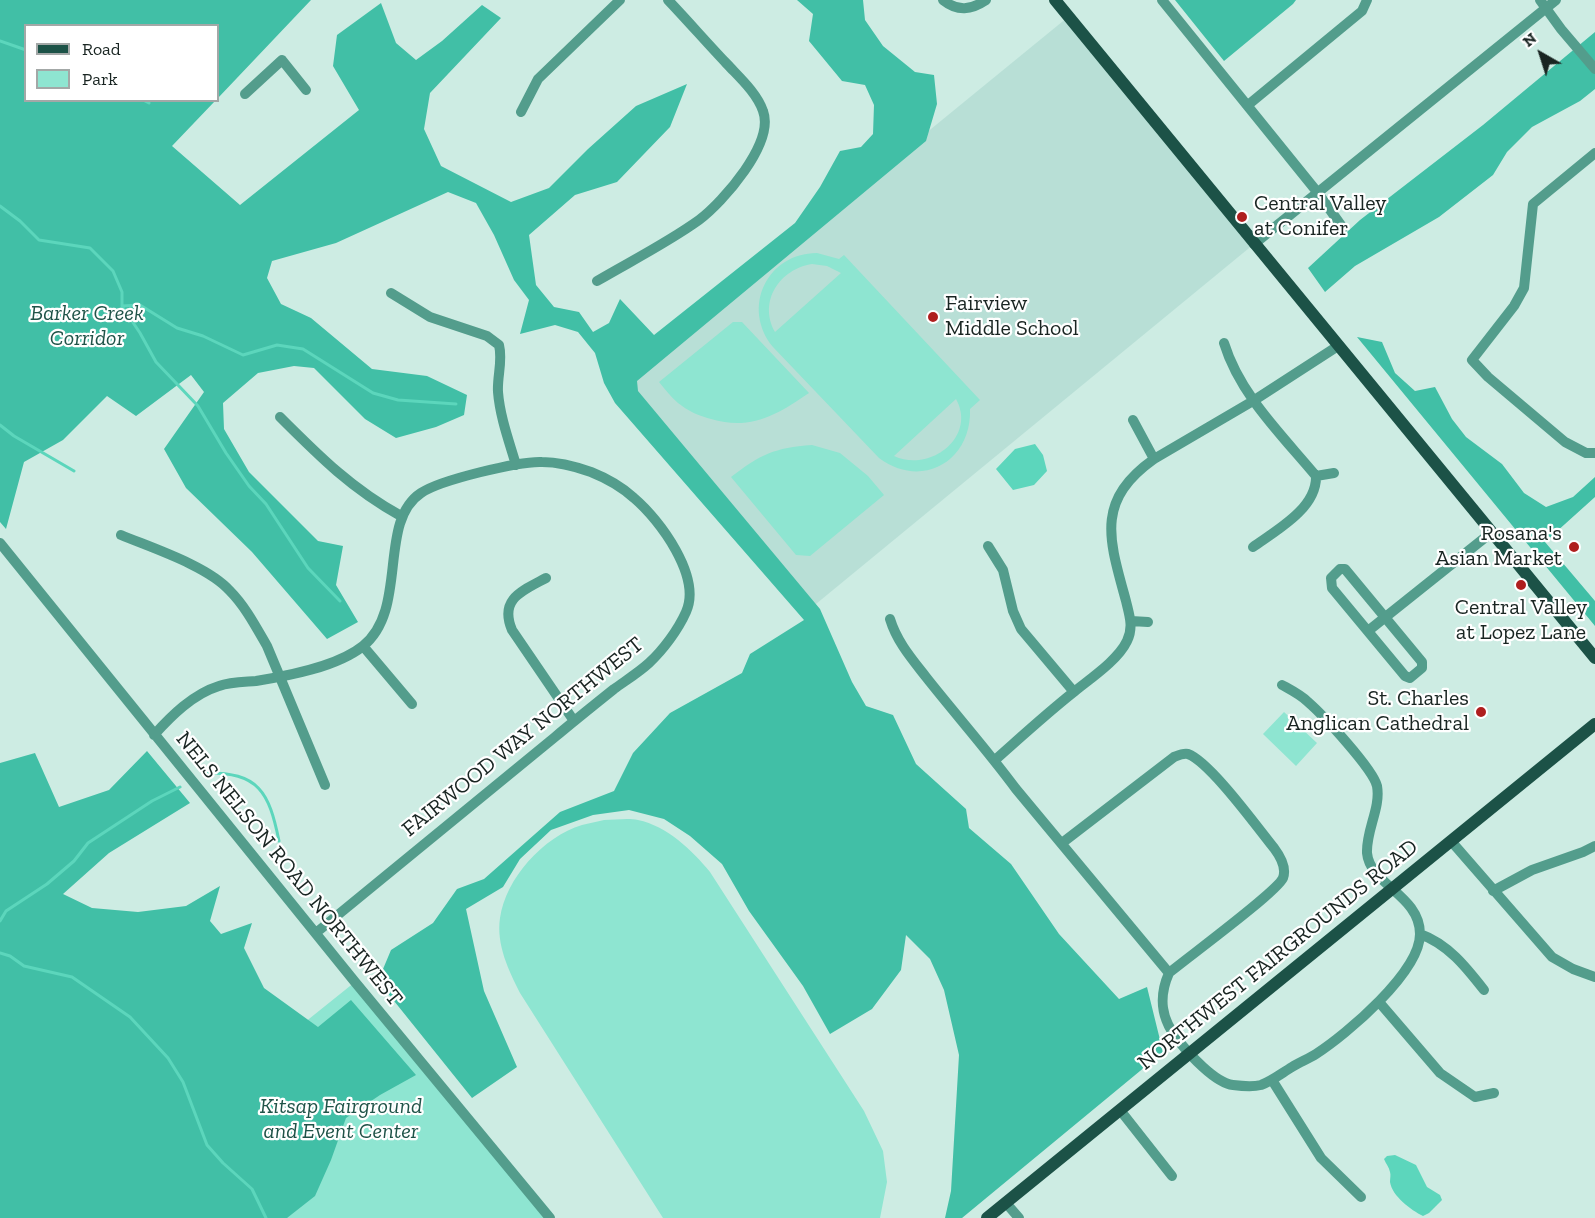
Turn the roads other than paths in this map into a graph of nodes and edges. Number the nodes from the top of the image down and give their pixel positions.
1 (620, 0) edge
2 (668, 0) edge
3 (943, 0) edge
4 (986, 0) edge
5 (1055, 0) edge
6 (1162, 0) edge
7 (1368, 0) edge
8 (1556, 0) edge
9 (1543, 4) edge
10 (1595, 69) edge
11 (306, 90) dead end
12 (245, 94) dead end
13 (1248, 105) junction
14 (521, 112) dead end
15 (1595, 153) edge
16 (1318, 193) junction
17 (1343, 228) dead end
18 (1254, 244) junction
19 (597, 281) dead end
20 (391, 293) dead end
21 (1224, 343) dead end
22 (1338, 346) junction
23 (1253, 400) junction
24 (280, 417) dead end
25 (1133, 420) dead end
26 (1595, 453) edge
27 (1154, 459) junction
28 (516, 465) junction
29 (1334, 473) dead end
30 (1316, 476) junction
31 (402, 516) junction
32 (1492, 532) junction
33 (121, 535) dead end
34 (0, 543) edge
35 (988, 546) dead end
36 (1253, 547) dead end
37 (546, 578) dead end
38 (1385, 617) junction
39 (890, 619) dead end
40 (1131, 621) junction
41 (1148, 622) dead end
42 (1368, 630) junction
43 (363, 646) junction
44 (1595, 658) edge
45 (279, 677) junction
46 (1282, 685) dead end
47 (1074, 692) junction
48 (412, 704) dead end
49 (574, 721) junction
50 (1595, 724) edge
51 (154, 735) junction
52 (995, 760) junction
53 (325, 785) dead end
54 (1451, 841) junction
55 (1062, 843) junction
56 (1595, 846) edge
57 (1393, 888) junction
58 (1493, 891) junction
59 (317, 932) junction
60 (1420, 934) junction
61 (1169, 973) junction
62 (1595, 977) edge
63 (1484, 990) dead end
64 (1379, 1002) junction
65 (1189, 1054) junction
66 (1272, 1080) junction
67 (1494, 1093) dead end
68 (1120, 1110) junction
69 (1172, 1176) dead end
70 (1361, 1197) dead end
71 (1006, 1203) junction
72 (549, 1218) edge
73 (987, 1218) edge
74 (1019, 1218) edge

1 - 14 street
2 - 19 street
3 - 4 street
5 - 18 main road
6 - 13 street
7 - 13 street
8 - 9 street
9 - 10 street
9 - 16 street
11 - 12 street
13 - 16 street
15 - 26 street
16 - 17 street
16 - 18 street
18 - 22 main road
20 - 28 street
21 - 23 street
22 - 23 street
22 - 32 main road
23 - 27 street
23 - 30 street
24 - 31 street
25 - 27 street
27 - 40 street
28 - 31 street, FAIRWOOD WAY NORTHWEST
28 - 49 street, FAIRWOOD WAY NORTHWEST
29 - 30 street
30 - 36 street
31 - 43 street
32 - 38 street
32 - 44 main road
33 - 45 street
34 - 51 street, NELS NELSON ROAD NORTHWEST
35 - 47 street
37 - 49 street
38 - 42 street
38 - 42 street
38 - 42 street
39 - 52 street
40 - 41 street
40 - 47 street
43 - 45 street
43 - 48 street
45 - 51 street
45 - 53 street
46 - 57 street
47 - 52 street
49 - 59 street, FAIRWOOD WAY NORTHWEST
50 - 54 main road, NORTHWEST FAIRGROUNDS ROAD
51 - 59 street, NELS NELSON ROAD NORTHWEST
52 - 55 street
54 - 57 main road, NORTHWEST FAIRGROUNDS ROAD
54 - 58 street
55 - 61 street
55 - 61 street
56 - 58 street
57 - 60 street
57 - 65 main road, NORTHWEST FAIRGROUNDS ROAD
58 - 62 street
59 - 72 street, NELS NELSON ROAD NORTHWEST
60 - 63 street
60 - 64 street
61 - 65 street
64 - 66 street
64 - 67 street
65 - 66 street
65 - 68 main road, NORTHWEST FAIRGROUNDS ROAD
66 - 70 street
68 - 69 street
68 - 71 main road, NORTHWEST FAIRGROUNDS ROAD
71 - 73 main road, NORTHWEST FAIRGROUNDS ROAD
71 - 74 street

